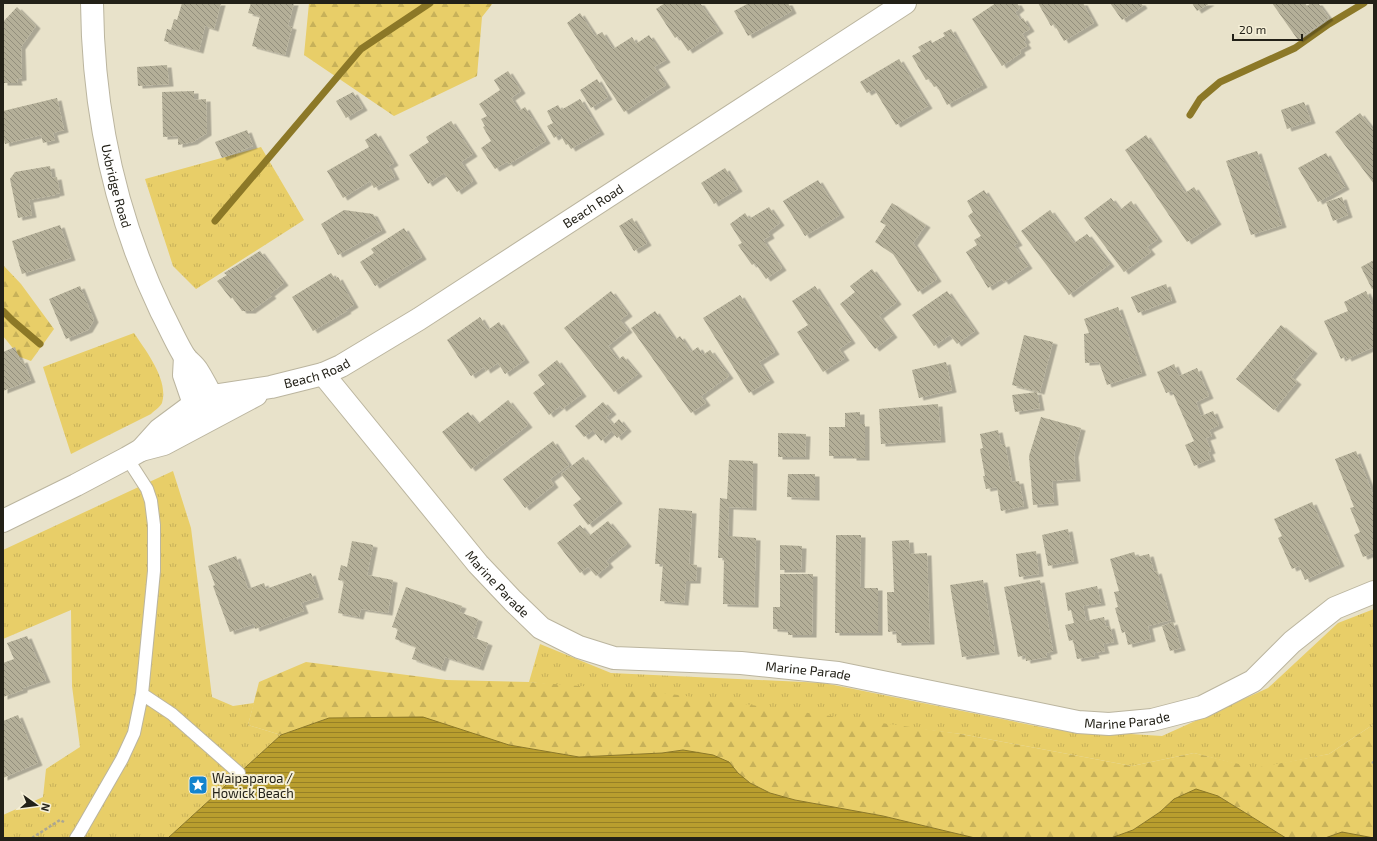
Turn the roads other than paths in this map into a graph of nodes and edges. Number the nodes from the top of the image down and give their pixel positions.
1 (92, 3) edge
2 (905, 3) edge
3 (323, 374) junction
4 (207, 410) junction
5 (134, 454) junction
6 (3, 521) edge
7 (1374, 592) edge
8 (142, 694) junction
9 (239, 773) dead end
10 (78, 835) edge

1 - 4 street, Uxbridge Road
2 - 3 street, Beach Road
3 - 4 street, Beach Road
3 - 7 street, Marine Parade
4 - 5 street, Beach Road
5 - 6 street, Beach Road
5 - 8 lane
8 - 9 lane
8 - 10 lane

